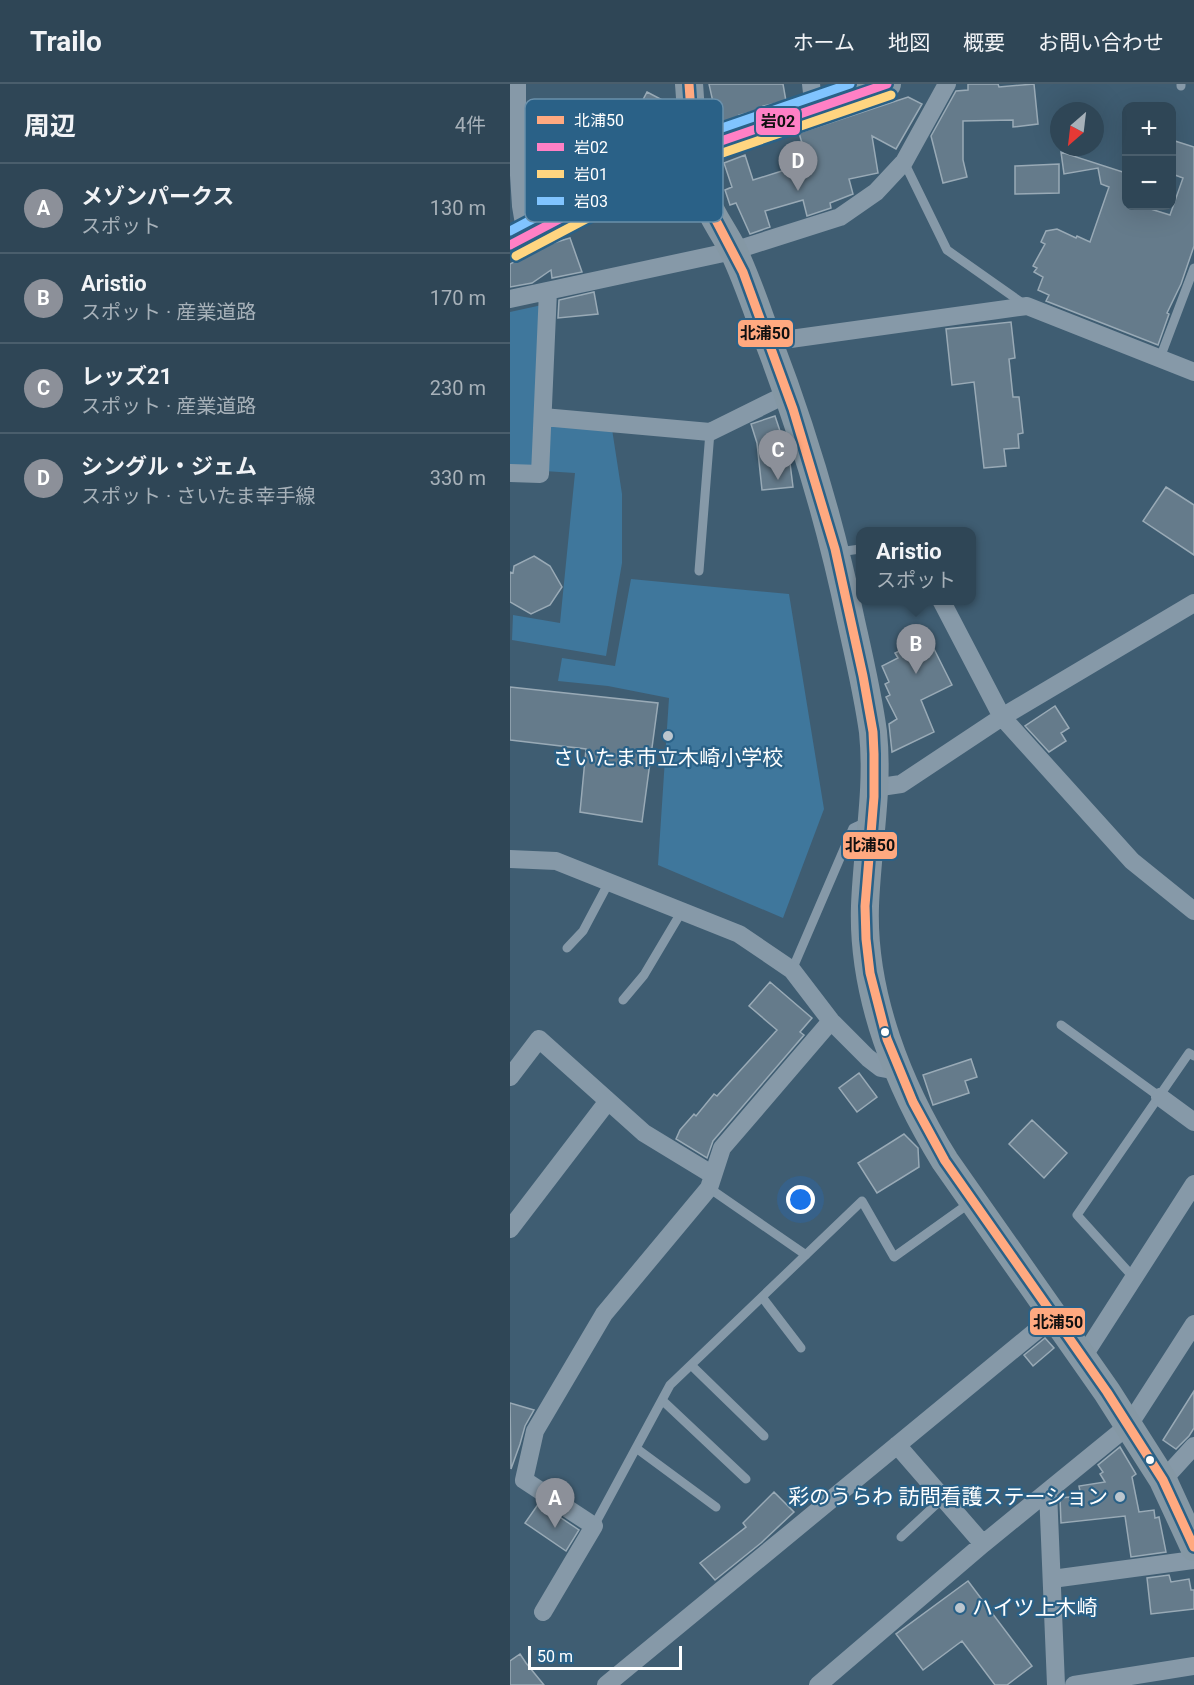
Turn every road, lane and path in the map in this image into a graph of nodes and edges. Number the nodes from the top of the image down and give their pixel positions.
1 (516, 84) edge
2 (689, 84) edge
3 (947, 84) edge
4 (872, 87) edge
5 (812, 97) edge
6 (690, 99) edge
7 (723, 137) edge
8 (513, 145) edge
9 (904, 162) junction
10 (553, 222) edge
11 (717, 222) edge
12 (521, 239) edge
13 (733, 251) junction
14 (1194, 268) edge
15 (548, 291) junction
16 (510, 299) edge
17 (1027, 306) junction
18 (769, 342) junction
19 (1160, 358) junction
20 (1194, 372) edge
21 (787, 394) junction
22 (543, 417) junction
23 (710, 432) junction
24 (510, 473) edge
25 (849, 551) edge
26 (699, 571) dead end
27 (1194, 603) edge
28 (943, 605) edge
29 (1002, 717) junction
30 (874, 788) junction
31 (872, 819) junction
32 (510, 859) edge
33 (609, 882) junction
34 (682, 911) junction
35 (1194, 911) edge
36 (567, 948) dead end
37 (792, 970) junction
38 (623, 1000) dead end
39 (831, 1021) junction
40 (1061, 1025) dead end
41 (1192, 1052) edge
42 (897, 1071) junction
43 (511, 1075) edge
44 (1160, 1097) junction
45 (608, 1101) junction
46 (1194, 1122) edge
47 (711, 1181) junction
48 (1194, 1184) edge
49 (973, 1201) junction
50 (510, 1229) edge
51 (806, 1255) junction
52 (1134, 1278) junction
53 (762, 1297) junction
54 (1054, 1316) junction
55 (1194, 1324) edge
56 (801, 1348) dead end
57 (1083, 1357) junction
58 (691, 1365) junction
59 (662, 1400) junction
60 (1129, 1425) junction
61 (764, 1436) dead end
62 (897, 1445) junction
63 (1194, 1446) edge
64 (636, 1448) junction
65 (746, 1479) dead end
66 (1163, 1479) junction
67 (1048, 1491) junction
68 (943, 1498) junction
69 (716, 1507) dead end
70 (594, 1526) junction
71 (901, 1537) dead end
72 (983, 1544) junction
73 (1194, 1547) edge
74 (1194, 1560) edge
75 (1052, 1579) junction
76 (543, 1612) dead end
77 (1194, 1666) edge
78 (1052, 1682) edge
79 (606, 1685) edge
80 (818, 1685) edge
81 (1074, 1685) edge

1 - 8 street
2 - 6 main road
3 - 9 street
4 - 5 main road
5 - 7 main road
8 - 12 street
9 - 13 street
9 - 17 lane
10 - 12 main road
11 - 13 main road
13 - 15 street
13 - 18 main road
14 - 19 lane
15 - 16 street
15 - 22 street
17 - 18 street
17 - 19 street
18 - 21 main road
19 - 20 street
21 - 23 street
21 - 25 main road
22 - 23 street
22 - 24 street
23 - 26 lane
25 - 30 main road
27 - 29 street
28 - 29 street
29 - 30 street
29 - 35 street
30 - 31 main road
31 - 37 lane
31 - 42 main road
32 - 33 street
33 - 34 street
33 - 36 lane
34 - 37 street
34 - 38 lane
37 - 39 street
39 - 42 street
39 - 47 street
40 - 44 lane
41 - 44 lane
42 - 49 main road
43 - 45 street
44 - 46 street
44 - 52 lane
45 - 47 street
45 - 50 street
47 - 51 lane
47 - 70 street
48 - 52 street
49 - 51 lane
49 - 54 main road
51 - 53 lane
52 - 57 street
53 - 56 lane
53 - 58 lane
54 - 57 main road
54 - 62 street
55 - 60 street
57 - 60 main road
58 - 59 lane
58 - 61 lane
59 - 64 lane
59 - 65 lane
60 - 66 main road
60 - 67 street
62 - 68 street
62 - 79 street
63 - 66 street
64 - 69 lane
64 - 70 lane
66 - 73 main road
67 - 72 street
67 - 75 street
68 - 71 lane
68 - 72 street
70 - 76 street
72 - 80 street
74 - 75 street
75 - 78 street
77 - 81 street

